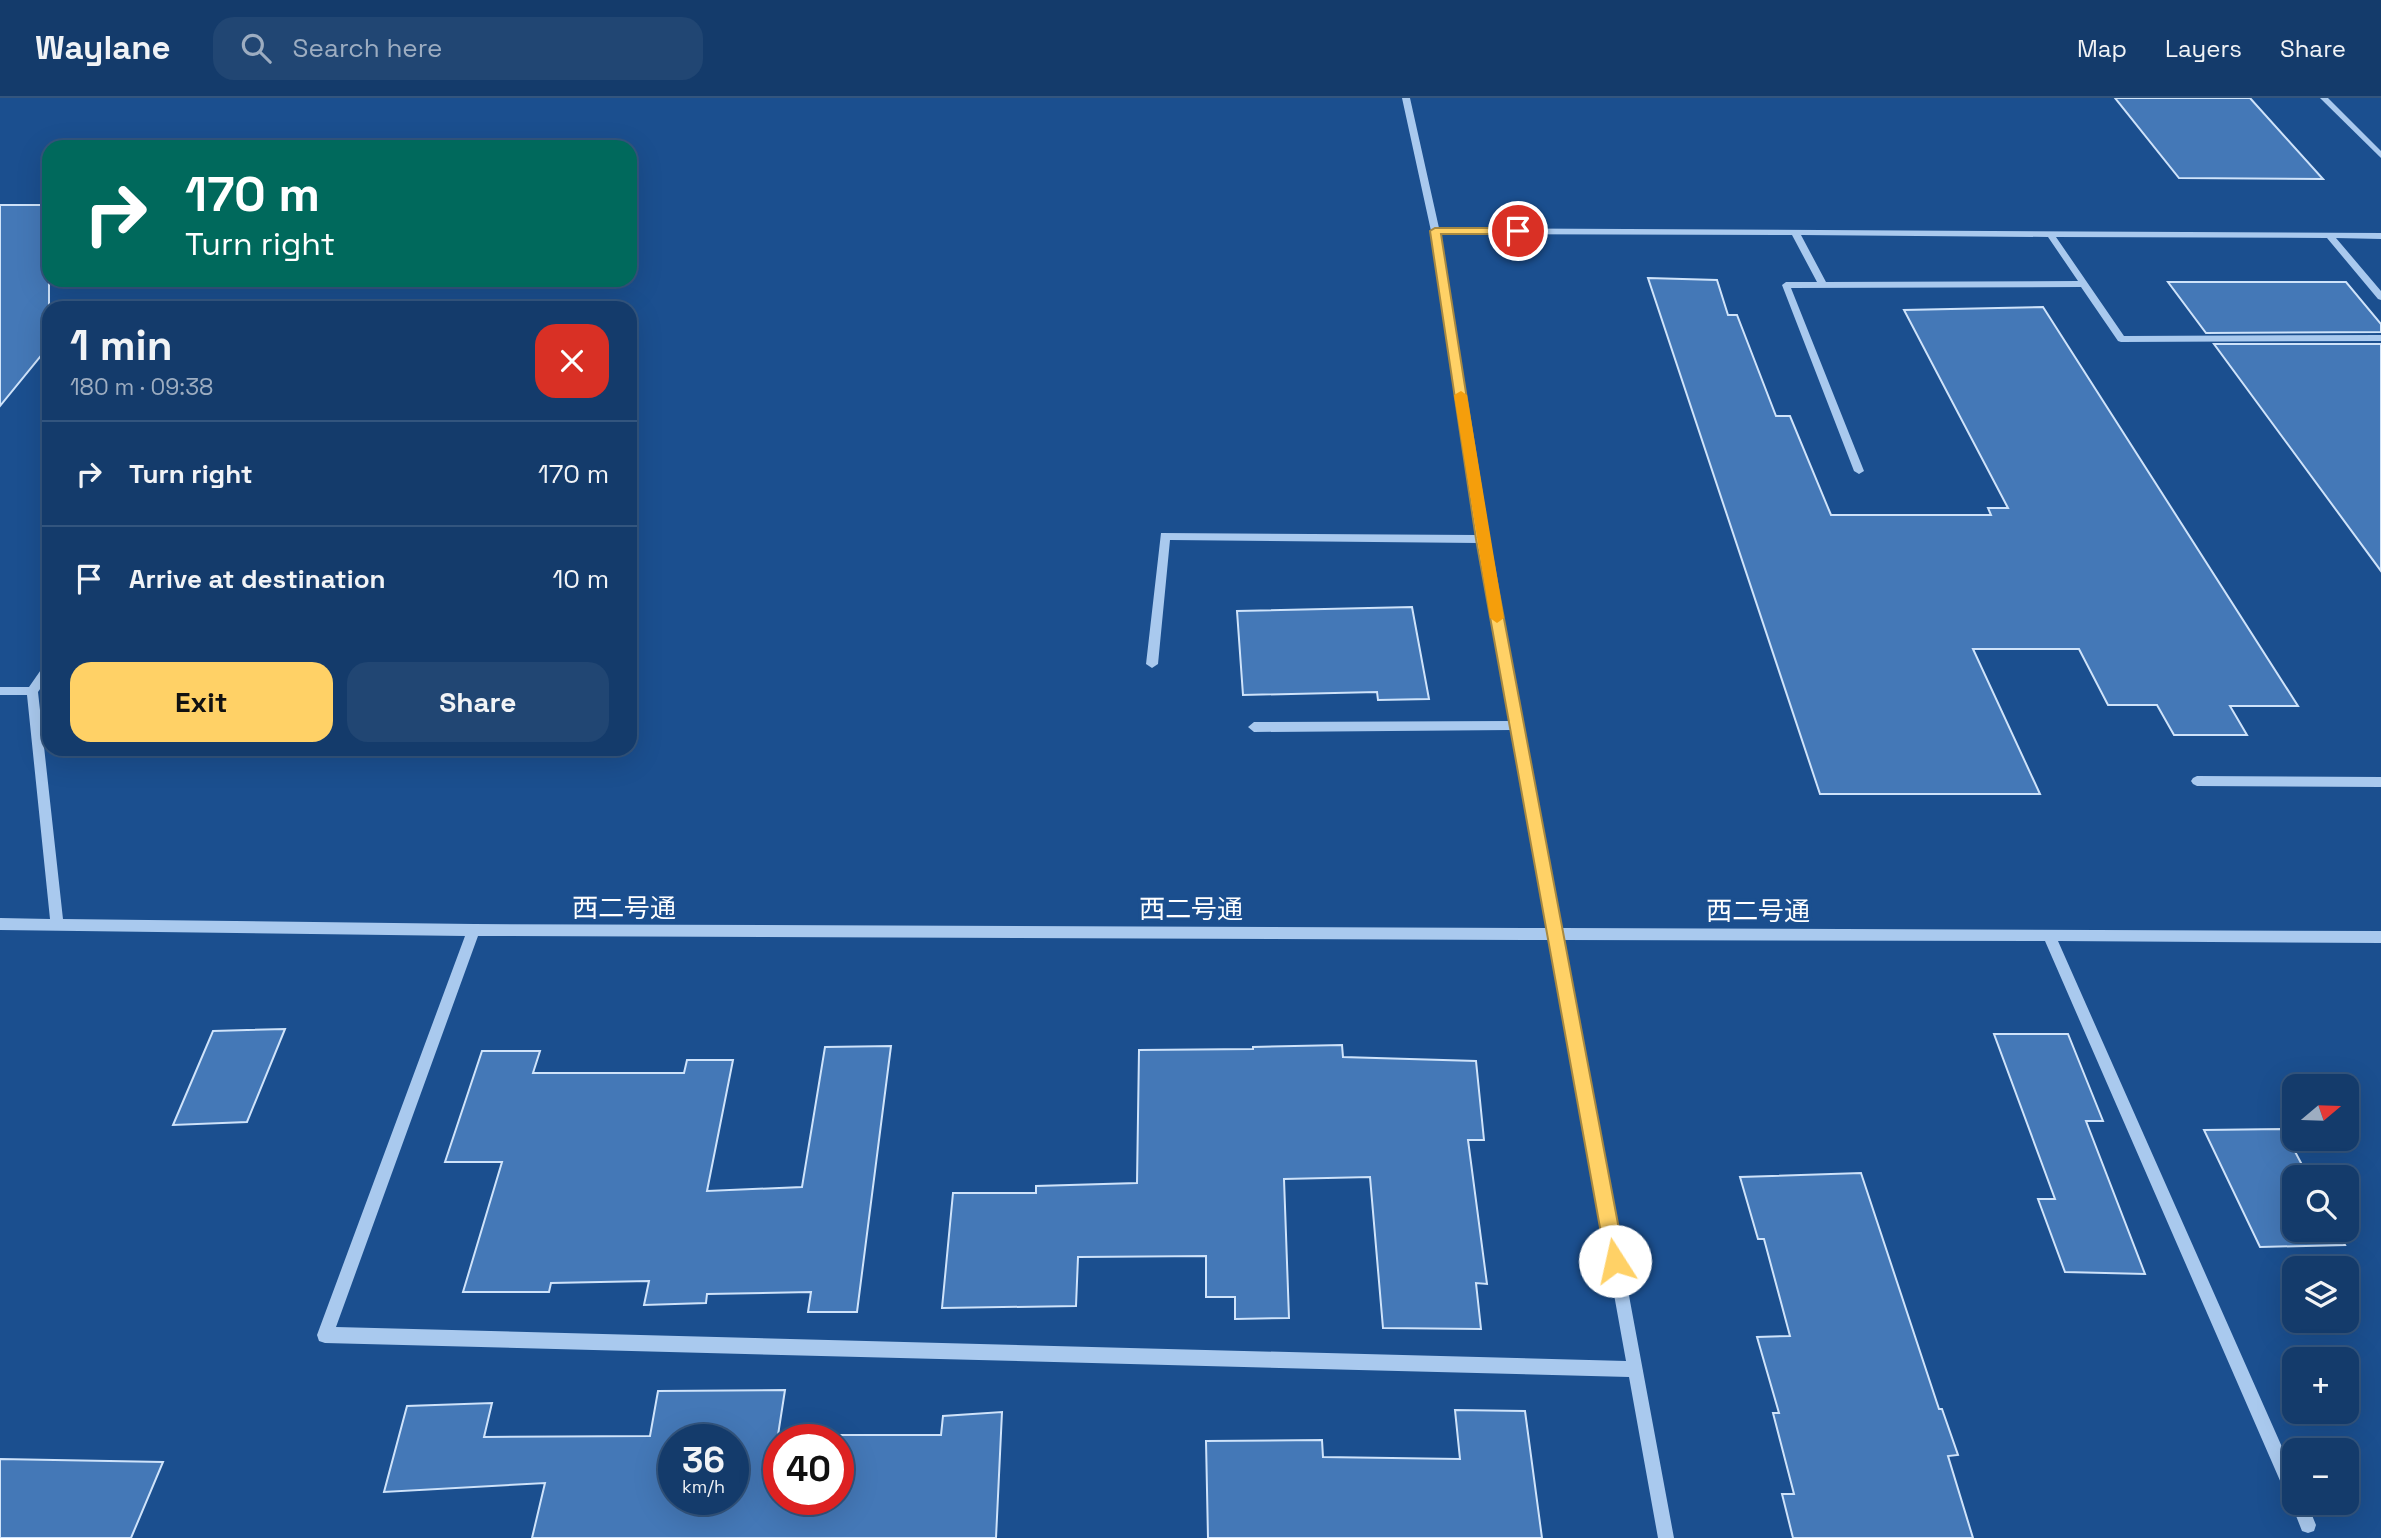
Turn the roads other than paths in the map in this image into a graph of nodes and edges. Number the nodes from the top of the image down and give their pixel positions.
1 (1406, 98) edge
2 (2324, 98) edge
3 (2381, 156) edge
4 (1435, 231) junction
5 (1796, 233) junction
6 (2050, 234) junction
7 (2329, 236) junction
8 (2381, 236) edge
9 (2084, 284) junction
10 (1823, 285) junction
11 (2381, 297) edge
12 (2381, 338) edge
13 (1859, 471) dead end
14 (1483, 539) junction
15 (1152, 664) dead end
16 (42, 677) edge
17 (0, 691) edge
18 (32, 691) junction
19 (1517, 725) junction
20 (1254, 727) dead end
21 (2197, 781) dead end
22 (2381, 782) edge
23 (0, 924) edge
24 (57, 925) junction
25 (474, 930) junction
26 (1555, 933) junction
27 (2049, 936) junction
28 (2381, 937) edge
29 (1636, 1369) junction
30 (2282, 1466) edge
31 (2304, 1515) edge
32 (2308, 1525) dead end
33 (1666, 1538) edge

1 - 4 street
2 - 3 street
4 - 5 street
4 - 14 street
5 - 6 street
5 - 10 street
6 - 7 street
6 - 9 street
7 - 8 street
7 - 11 street
9 - 10 street
9 - 12 street
10 - 13 street
14 - 15 street
14 - 19 street
16 - 18 street
17 - 18 street
18 - 24 street
19 - 20 street
19 - 26 street
21 - 22 street
23 - 24 street, 西二号通
24 - 25 street, 西二号通
25 - 26 street, 西二号通
25 - 29 street
26 - 27 street, 西二号通
26 - 29 street
27 - 28 street, 西二号通
27 - 30 street
29 - 33 street
31 - 32 street

